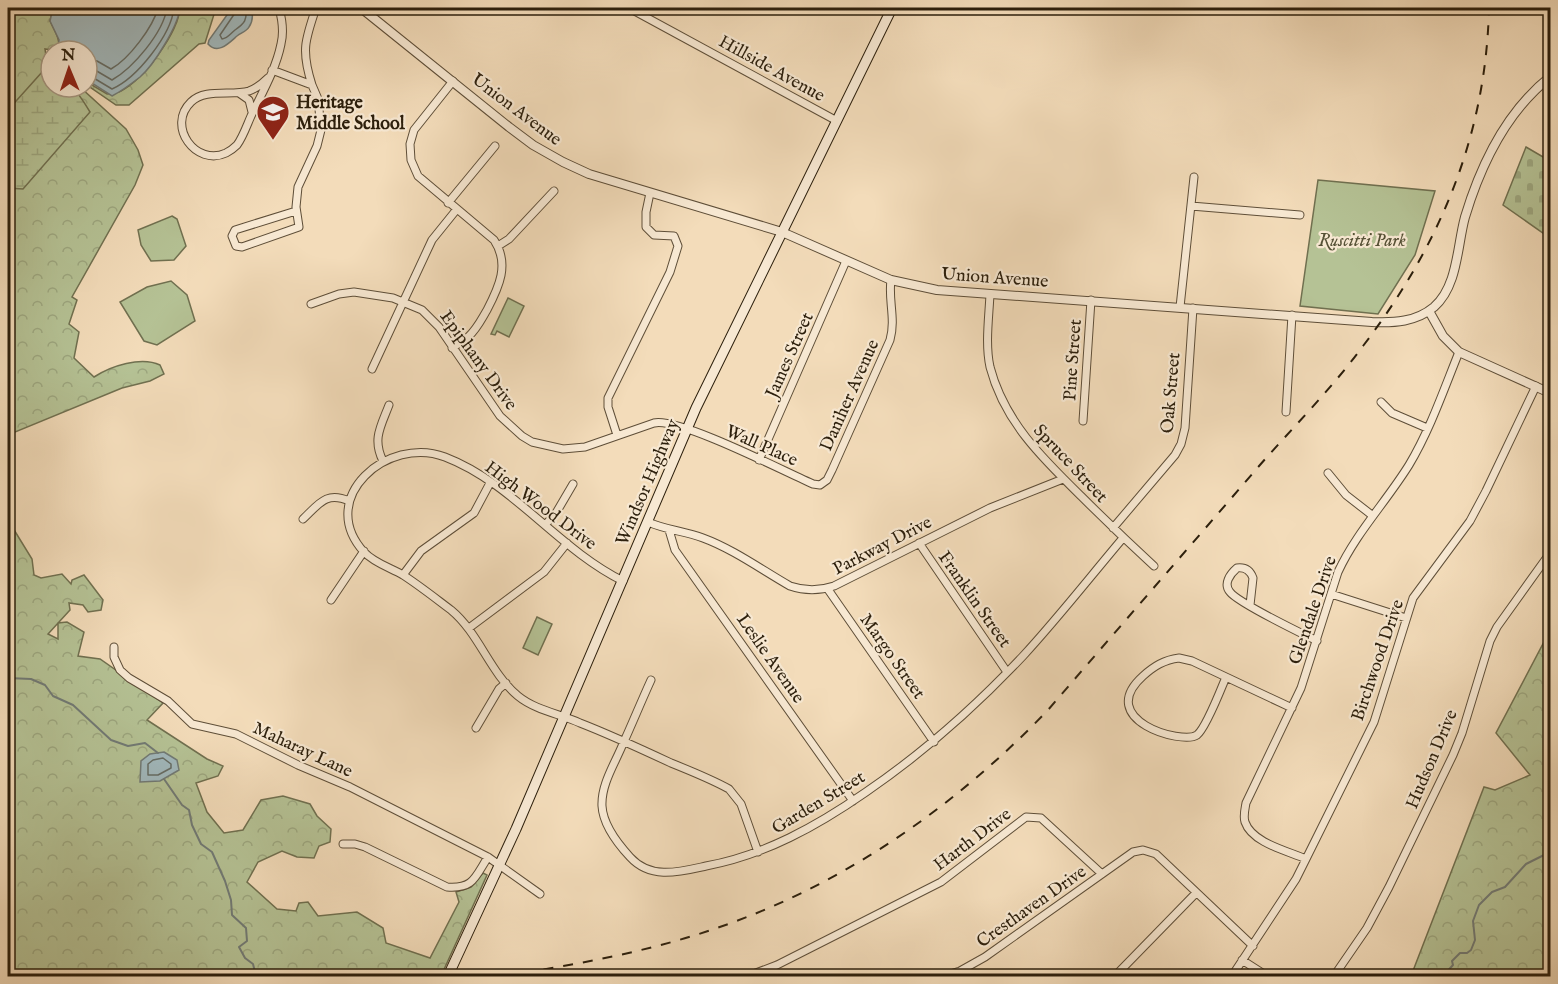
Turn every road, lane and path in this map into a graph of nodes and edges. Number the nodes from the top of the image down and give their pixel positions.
1 (279, 8) edge
2 (316, 8) edge
3 (361, 8) edge
4 (629, 8) edge
5 (892, 8) edge
6 (272, 70) junction
7 (1551, 77) edge
8 (268, 78) junction
9 (453, 81) junction
10 (312, 85) junction
11 (239, 92) junction
12 (252, 114) junction
13 (837, 121) junction
14 (495, 146) dead end
15 (1194, 177) dead end
16 (554, 191) dead end
17 (650, 193) junction
18 (448, 203) junction
19 (1191, 206) junction
20 (457, 209) junction
21 (296, 211) junction
22 (1300, 215) dead end
23 (782, 232) junction
24 (498, 246) junction
25 (846, 261) junction
26 (891, 280) junction
27 (990, 294) junction
28 (1091, 300) junction
29 (404, 301) junction
30 (311, 304) dead end
31 (1180, 307) junction
32 (1193, 308) junction
33 (1429, 311) junction
34 (1292, 315) junction
35 (452, 348) junction
36 (1460, 352) junction
37 (372, 369) dead end
38 (1536, 386) junction
39 (1551, 393) edge
40 (1381, 402) dead end
41 (389, 405) dead end
42 (1286, 412) dead end
43 (1083, 421) dead end
44 (689, 428) junction
45 (1427, 428) junction
46 (617, 435) junction
47 (759, 460) junction
48 (383, 461) junction
49 (1328, 472) dead end
50 (1063, 479) junction
51 (490, 483) junction
52 (573, 484) dead end
53 (824, 484) joint
54 (349, 501) junction
55 (1373, 516) junction
56 (303, 519) dead end
57 (648, 522) junction
58 (545, 525) junction
59 (1113, 528) junction
60 (669, 530) junction
61 (1123, 538) junction
62 (567, 543) junction
63 (919, 543) junction
64 (364, 551) junction
65 (1551, 553) edge
66 (1154, 566) dead end
67 (404, 575) junction
68 (623, 581) junction
69 (827, 588) junction
70 (1331, 594) junction
71 (331, 600) dead end
72 (1250, 605) junction
73 (1406, 618) junction
74 (468, 628) junction
75 (1317, 641) junction
76 (114, 647) dead end
77 (1007, 672) junction
78 (1226, 676) junction
79 (651, 680) dead end
80 (506, 682) junction
81 (1292, 708) junction
82 (564, 717) junction
83 (476, 728) dead end
84 (624, 742) junction
85 (934, 742) junction
86 (854, 801) junction
87 (343, 844) dead end
88 (758, 852) junction
89 (488, 857) junction
90 (1306, 859) junction
91 (500, 865) junction
92 (1102, 874) junction
93 (1193, 891) junction
94 (540, 894) dead end
95 (1252, 946) junction
96 (1242, 960) junction
97 (447, 976) edge
98 (748, 976) edge
99 (944, 976) edge
100 (1115, 976) edge
101 (1232, 976) edge
102 (1267, 976) edge
103 (1334, 976) edge

1 - 6 street
2 - 10 street
3 - 9 street, Union Avenue
4 - 13 street, Hillside Avenue
5 - 13 main road, Windsor Highway
6 - 8 street
6 - 10 street
7 - 33 street
8 - 11 street
8 - 12 street
9 - 17 street, Union Avenue
9 - 18 street
10 - 21 street
11 - 12 street
11 - 12 street
13 - 23 main road, Windsor Highway
14 - 18 street
15 - 19 street
16 - 24 street
17 - 23 street, Union Avenue
17 - 46 street
18 - 20 street
19 - 22 street
19 - 31 street
20 - 24 street
20 - 29 street
21 - 21 street
23 - 25 street, Union Avenue
23 - 44 main road, Windsor Highway
24 - 35 street
25 - 26 street, Union Avenue
25 - 47 street, James Street
26 - 27 street, Union Avenue
26 - 53 street, Daniher Avenue
27 - 28 street, Union Avenue
27 - 50 street, Spruce Street
28 - 31 street, Union Avenue
28 - 43 street, Pine Street
29 - 30 street, Epiphany Drive
29 - 35 street, Epiphany Drive
29 - 37 street
31 - 32 street, Union Avenue
32 - 34 street, Union Avenue
32 - 59 street, Oak Street
33 - 34 street, Union Avenue
33 - 36 street
34 - 42 street
35 - 46 street, Epiphany Drive
36 - 38 street
36 - 45 street, Glendale Drive
38 - 39 street
38 - 73 street, Birchwood Drive
40 - 45 street
41 - 48 street
44 - 46 street, Epiphany Drive
44 - 47 street, Wall Place
44 - 57 main road, Windsor Highway
45 - 55 street, Glendale Drive
47 - 53 street, Wall Place
48 - 51 street, High Wood Drive
48 - 54 street, High Wood Drive
49 - 55 street
50 - 59 street, Spruce Street
50 - 63 street, Parkway Drive
51 - 58 street, High Wood Drive
51 - 67 street
52 - 58 street
54 - 56 street
54 - 64 street
55 - 70 street, Glendale Drive
57 - 60 street, Parkway Drive
57 - 68 main road, Windsor Highway
58 - 62 street, High Wood Drive
59 - 61 street, Spruce Street
60 - 69 street, Parkway Drive
60 - 86 street, Leslie Avenue
61 - 66 street, Spruce Street
61 - 77 street, Garden Street
62 - 68 street, High Wood Drive
62 - 74 street
63 - 69 street, Parkway Drive
63 - 77 street, Franklin Street
64 - 67 street
64 - 71 street
65 - 103 street, Hudson Drive
67 - 74 street
68 - 82 main road, Windsor Highway
69 - 85 street, Margo Street
70 - 73 street
70 - 75 street, Glendale Drive
72 - 72 street
72 - 75 street
73 - 90 street, Birchwood Drive
74 - 80 street
75 - 81 street, Glendale Drive
76 - 89 street, Maharay Lane
77 - 85 street, Garden Street
78 - 78 street
78 - 81 street
79 - 84 street, Garden Street
80 - 82 street
80 - 83 street
81 - 90 street, Glendale Drive
82 - 84 street
82 - 91 main road, Windsor Highway
84 - 88 street
84 - 88 street, Garden Street
85 - 86 street, Garden Street
86 - 88 street, Garden Street
87 - 89 street
89 - 91 street, Maharay Lane
90 - 95 street, Birchwood Drive
91 - 94 street, Maharay Lane
91 - 97 main road, Windsor Highway
92 - 93 street
92 - 98 street, Harth Drive
92 - 99 street, Cresthaven Drive
93 - 95 street
93 - 100 street
95 - 96 street, Birchwood Drive
96 - 101 street, Birchwood Drive
96 - 102 street

